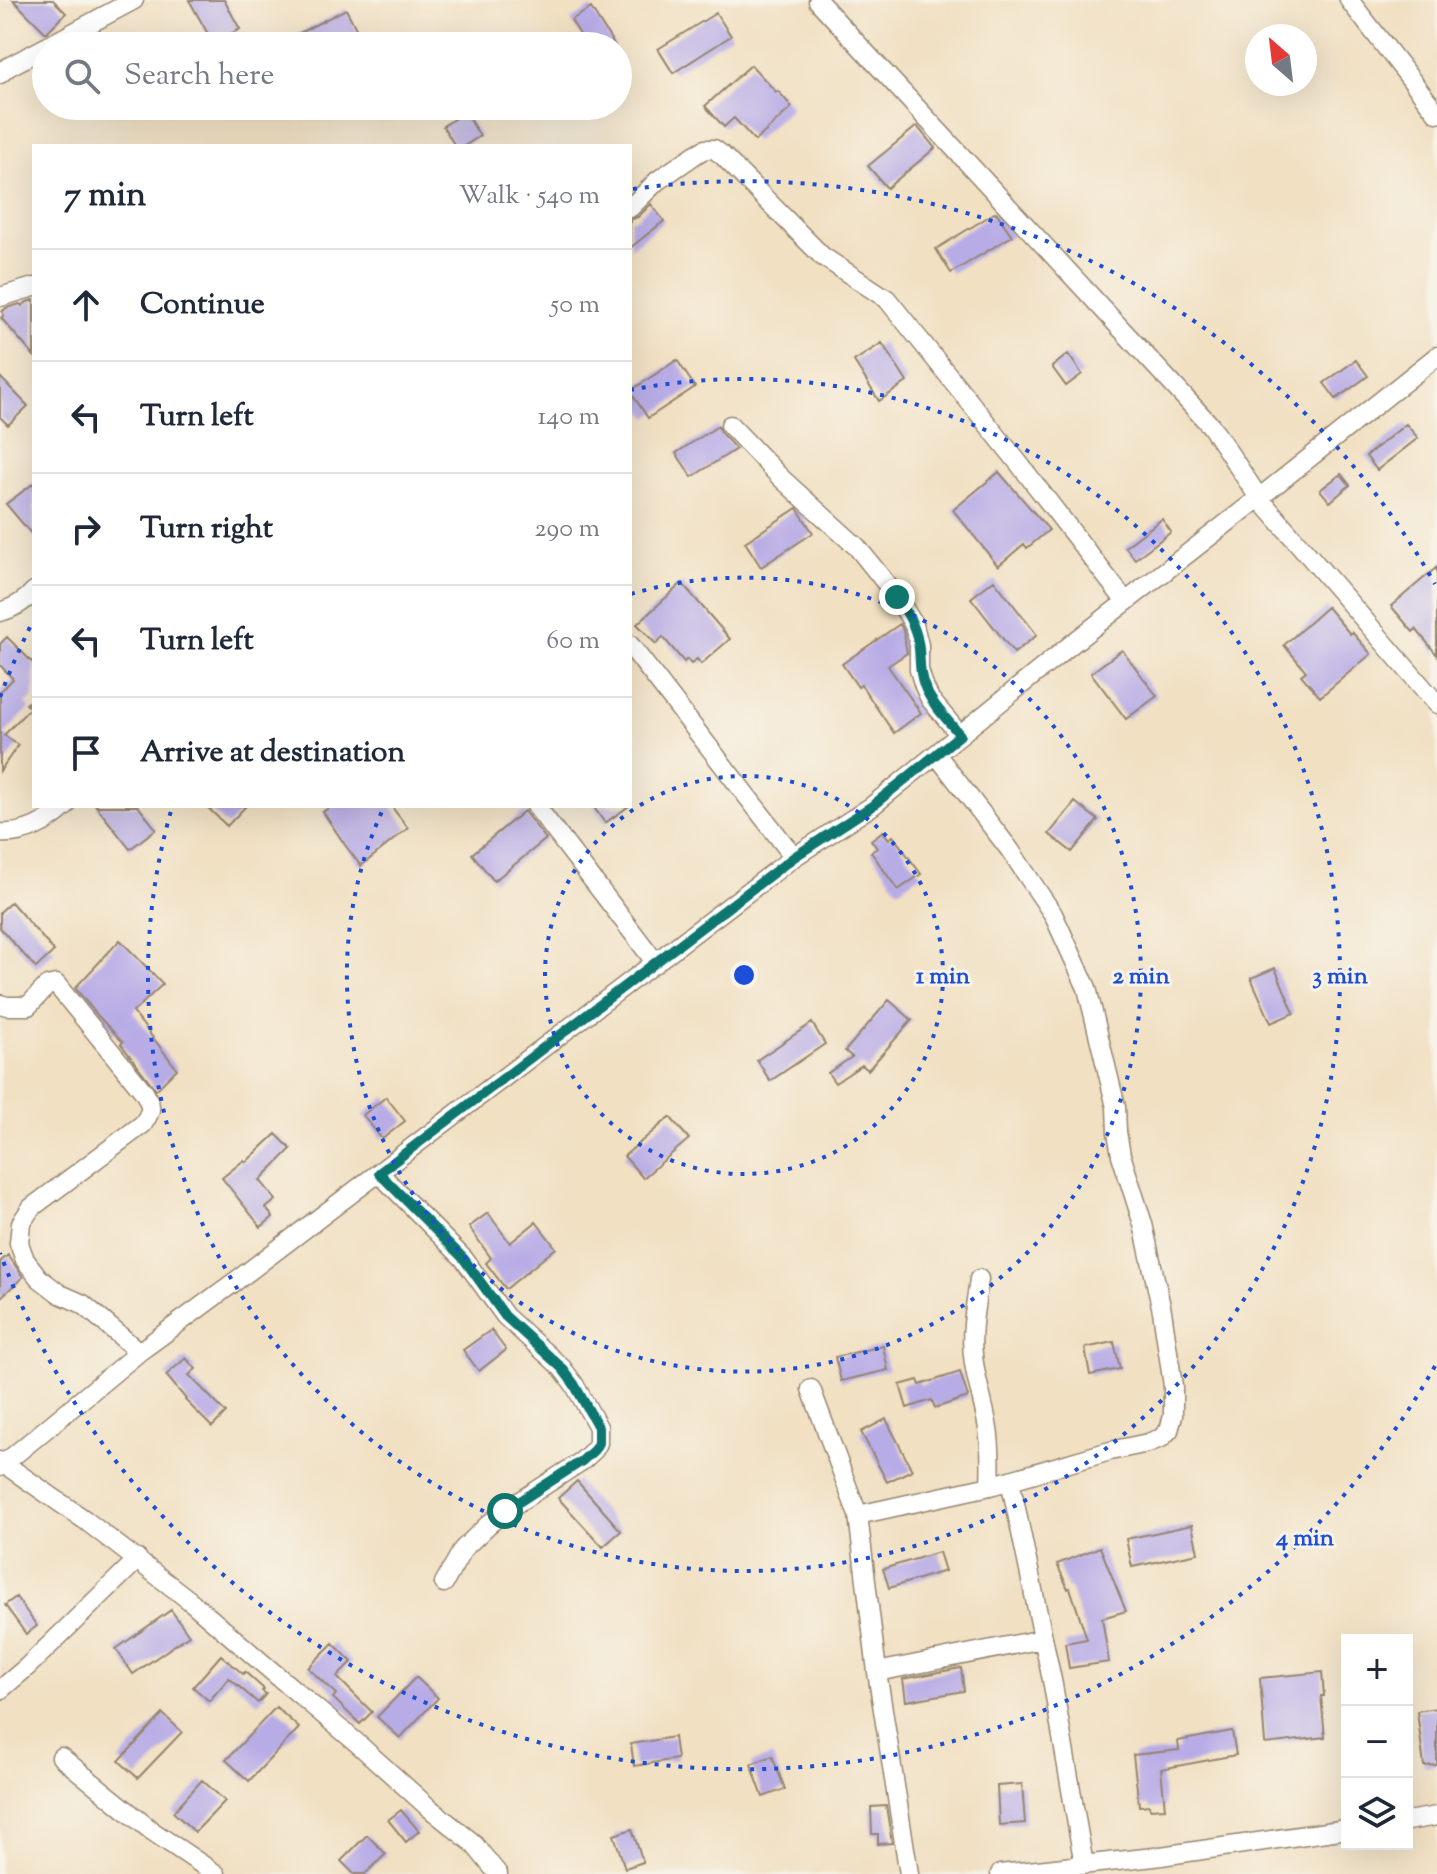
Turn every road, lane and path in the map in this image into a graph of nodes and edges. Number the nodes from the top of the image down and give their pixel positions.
1 (134, 0) edge
2 (1349, 0) edge
3 (818, 1) edge
4 (73, 32) edge
5 (32, 54) edge
6 (0, 74) edge
7 (1437, 113) edge
8 (632, 206) edge
9 (32, 288) edge
10 (0, 297) edge
11 (1437, 356) edge
12 (730, 425) dead end
13 (1259, 498) junction
14 (32, 593) edge
15 (1126, 602) junction
16 (0, 612) edge
17 (632, 648) edge
18 (1437, 704) edge
19 (960, 735) junction
20 (936, 754) junction
21 (64, 808) edge
22 (538, 808) edge
23 (0, 833) edge
24 (794, 857) junction
25 (656, 963) junction
26 (0, 1004) edge
27 (379, 1173) junction
28 (979, 1279) dead end
29 (139, 1352) junction
30 (811, 1389) dead end
31 (2, 1464) edge
32 (1010, 1480) junction
33 (990, 1486) junction
34 (858, 1515) junction
35 (138, 1559) junction
36 (444, 1583) dead end
37 (1043, 1639) junction
38 (877, 1672) junction
39 (0, 1690) edge
40 (61, 1757) dead end
41 (1437, 1816) edge
42 (1413, 1820) edge
43 (1341, 1830) edge
44 (1154, 1857) junction
45 (1084, 1865) junction
46 (216, 1874) edge
47 (498, 1874) edge
48 (909, 1874) edge
49 (1000, 1874) edge
50 (1143, 1874) edge

1 - 4 street
2 - 7 street
3 - 13 street
5 - 6 street
8 - 15 street
9 - 10 street
11 - 13 street
12 - 19 street
13 - 15 street
13 - 18 street
14 - 16 street
15 - 19 street
17 - 24 street
19 - 20 street
20 - 24 street
20 - 32 street
21 - 23 street
22 - 25 street
24 - 25 street
25 - 27 street
26 - 29 street
27 - 29 street
27 - 36 street
28 - 33 street
29 - 31 street
30 - 34 street
31 - 35 street
32 - 33 street
32 - 37 street
33 - 34 street
34 - 38 street
35 - 39 street
35 - 47 street
37 - 38 street
37 - 45 street
38 - 48 street
40 - 46 street
41 - 42 street
43 - 44 street
44 - 45 street
44 - 50 street
45 - 49 street

